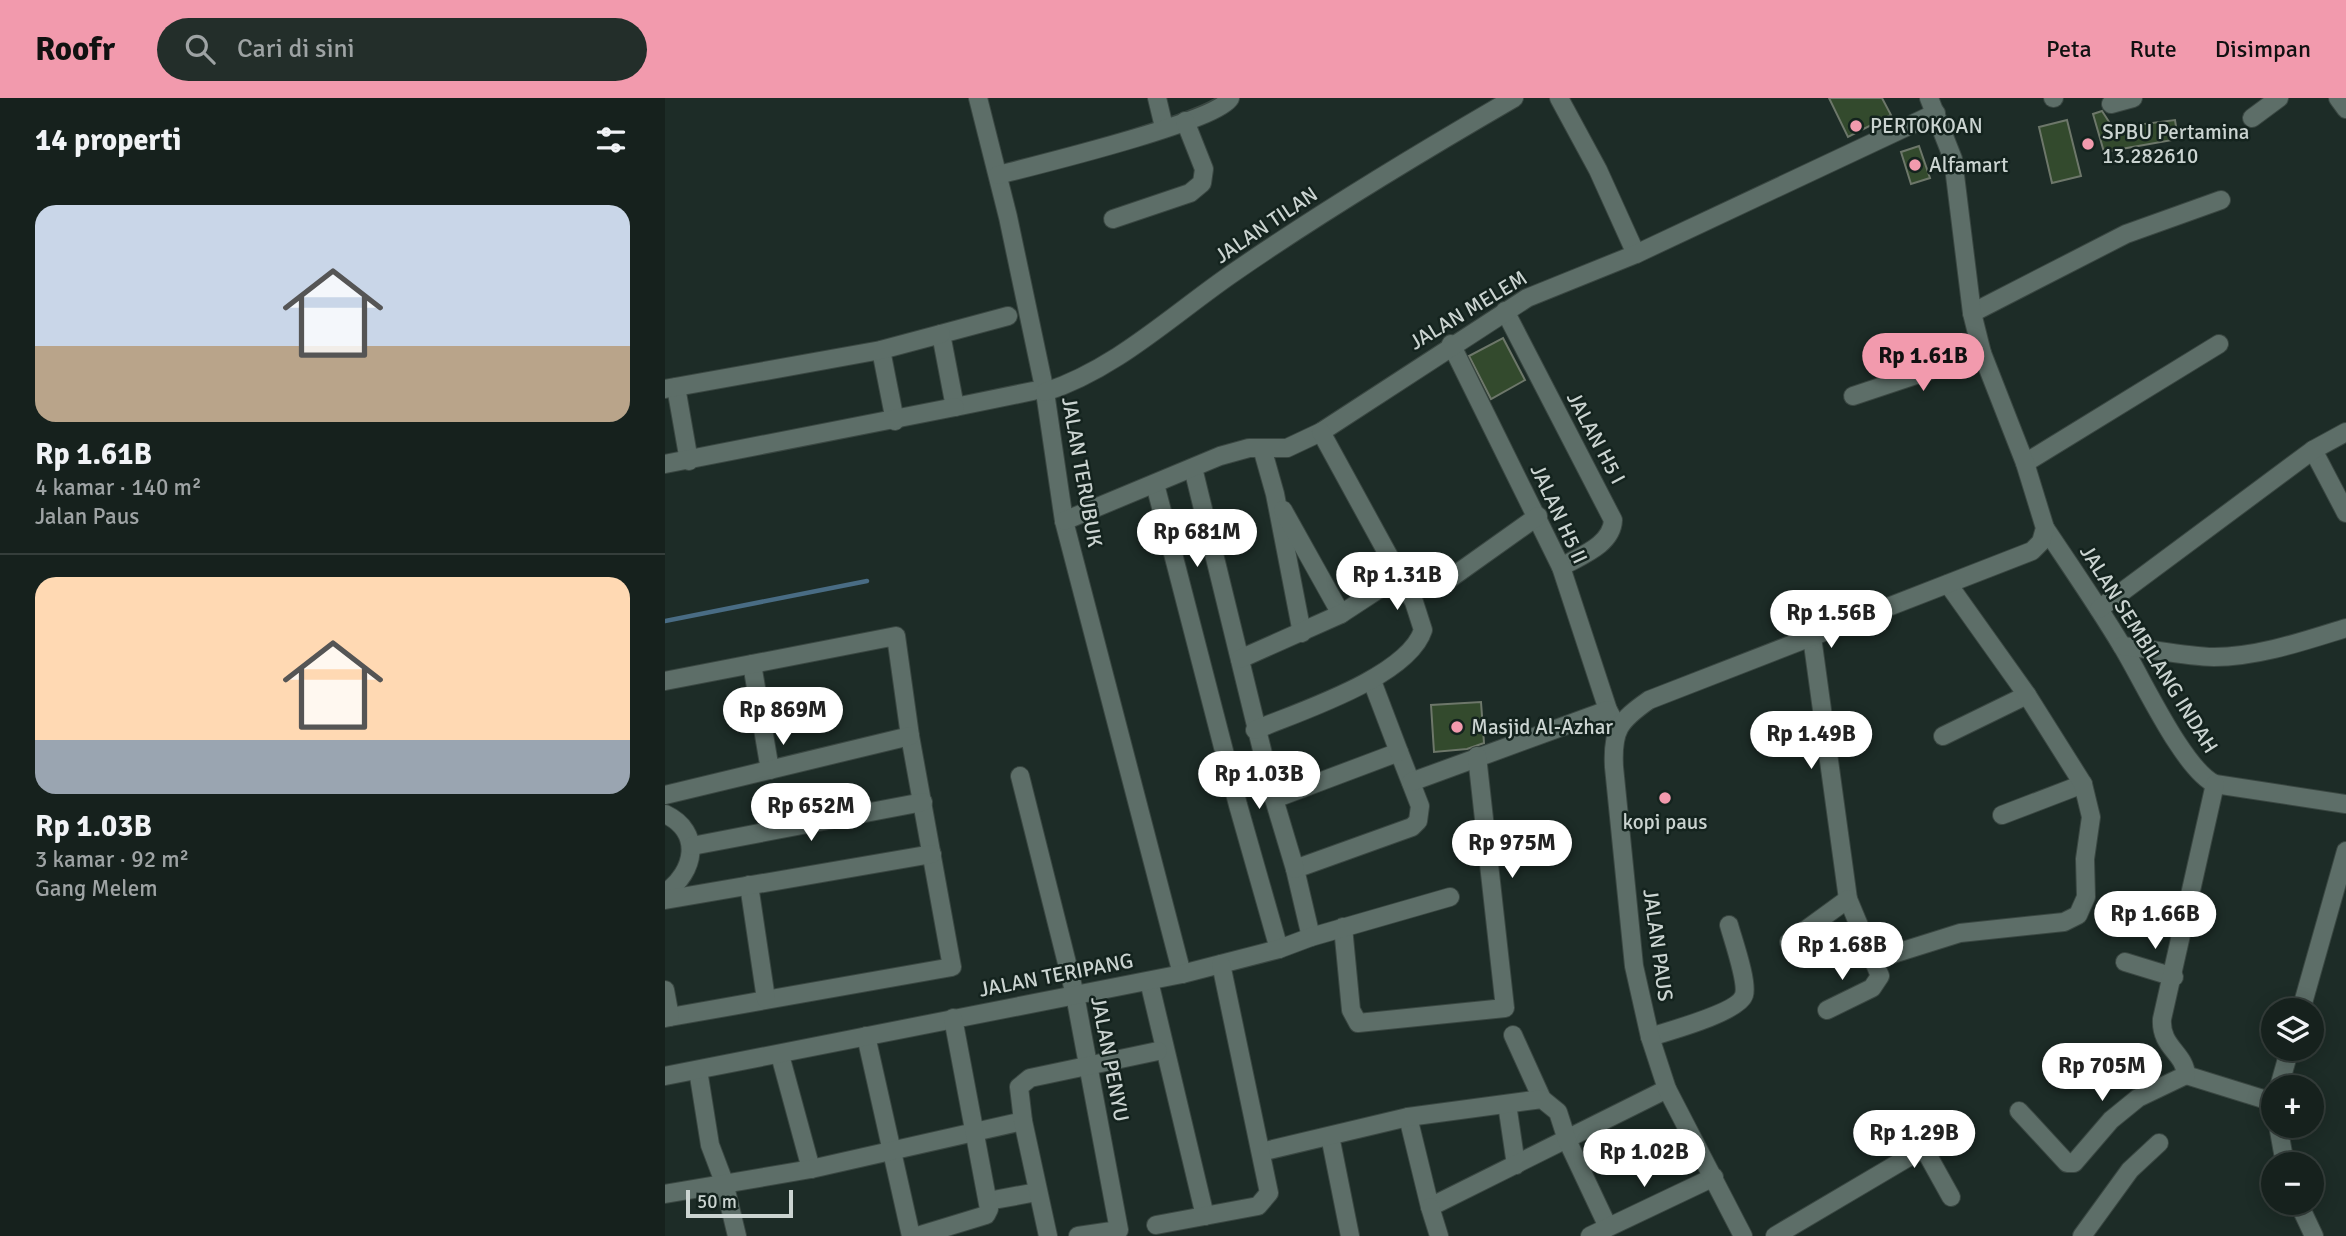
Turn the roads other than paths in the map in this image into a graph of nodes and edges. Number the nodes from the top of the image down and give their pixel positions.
1 (978, 98) edge
2 (1157, 98) edge
3 (1230, 98) edge
4 (1514, 98) edge
5 (1559, 98) edge
6 (2133, 98) edge
7 (2280, 98) edge
8 (2338, 98) edge
9 (2111, 104) dead end
10 (1933, 106) edge
11 (2346, 109) edge
12 (2252, 118) dead end
13 (1185, 121) junction
14 (1164, 127) junction
15 (998, 175) junction
16 (2221, 200) dead end
17 (1113, 219) dead end
18 (1636, 254) junction
19 (1505, 311) junction
20 (1972, 313) junction
21 (1008, 316) dead end
22 (941, 334) junction
23 (1451, 344) junction
24 (2218, 344) dead end
25 (881, 350) junction
26 (1982, 353) junction
27 (671, 388) edge
28 (1039, 392) junction
29 (1853, 396) dead end
30 (955, 407) junction
31 (895, 421) junction
32 (1321, 432) junction
33 (2346, 432) edge
34 (1262, 448) junction
35 (2313, 450) junction
36 (689, 461) junction
37 (2025, 463) junction
38 (665, 464) edge
39 (1193, 468) junction
40 (1156, 484) junction
41 (1275, 494) junction
42 (2346, 513) edge
43 (1538, 516) junction
44 (1063, 521) junction
45 (2045, 528) junction
46 (1561, 567) junction
47 (1399, 576) junction
48 (1448, 580) dead end
49 (1948, 584) junction
50 (2099, 609) junction
51 (1341, 614) junction
52 (2346, 628) edge
53 (1302, 634) junction
54 (1812, 637) junction
55 (2122, 646) junction
56 (1240, 659) junction
57 (752, 664) junction
58 (665, 681) edge
59 (1372, 681) junction
60 (2027, 695) junction
61 (1608, 710) junction
62 (1618, 728) junction
63 (1255, 730) junction
64 (910, 736) junction
65 (1943, 736) dead end
66 (1399, 751) junction
67 (1477, 756) junction
68 (770, 770) junction
69 (1020, 776) dead end
70 (1411, 782) junction
71 (2083, 784) junction
72 (2215, 784) junction
73 (665, 795) edge
74 (1274, 799) junction
75 (923, 802) junction
76 (2346, 804) edge
77 (665, 814) edge
78 (2002, 816) dead end
79 (692, 846) junction
80 (2346, 851) edge
81 (932, 853) junction
82 (1295, 869) junction
83 (749, 886) junction
84 (665, 893) edge
85 (1450, 897) dead end
86 (1848, 899) junction
87 (665, 900) edge
88 (1729, 925) dead end
89 (1343, 927) junction
90 (1311, 937) junction
91 (1789, 942) dead end
92 (1279, 949) junction
93 (1874, 960) junction
94 (2125, 962) dead end
95 (1221, 964) junction
96 (1182, 974) junction
97 (2173, 977) junction
98 (1149, 981) junction
99 (665, 990) edge
100 (1075, 995) junction
101 (2304, 998) edge
102 (766, 999) junction
103 (1827, 1010) dead end
104 (667, 1018) edge
105 (953, 1018) junction
106 (1513, 1035) dead end
107 (866, 1037) junction
108 (1650, 1037) junction
109 (1158, 1051) dead end
110 (780, 1055) junction
111 (1089, 1065) junction
112 (698, 1070) junction
113 (2186, 1075) junction
114 (665, 1076) edge
115 (1667, 1090) junction
116 (2261, 1098) edge
117 (1542, 1099) junction
118 (1507, 1104) junction
119 (2019, 1111) dead end
120 (1408, 1117) junction
121 (1023, 1121) junction
122 (1911, 1125) dead end
123 (975, 1133) junction
124 (1330, 1136) junction
125 (1567, 1140) junction
126 (2158, 1143) dead end
127 (1924, 1148) junction
128 (891, 1150) junction
129 (1261, 1152) junction
130 (1516, 1165) junction
131 (811, 1168) junction
132 (1714, 1177) junction
133 (724, 1182) junction
134 (1037, 1192) junction
135 (665, 1194) edge
136 (1951, 1197) dead end
137 (988, 1201) junction
138 (1430, 1207) junction
139 (2304, 1215) edge
140 (1205, 1216) junction
141 (1156, 1225) dead end
142 (1608, 1227) junction
143 (737, 1236) edge
144 (911, 1236) edge
145 (917, 1236) edge
146 (1048, 1236) edge
147 (1078, 1236) edge
148 (1350, 1236) edge
149 (1439, 1236) edge
150 (1590, 1236) edge
151 (1743, 1236) edge
152 (1775, 1236) edge
153 (2082, 1236) edge
154 (2314, 1236) edge

1 - 15 street, JALAN TERUBUK
2 - 14 street
3 - 13 street
4 - 28 street, JALAN TILAN
5 - 18 street
6 - 9 street
7 - 12 street
8 - 11 street
10 - 18 street, JALAN MELEM
10 - 20 street
13 - 14 street
13 - 17 street
14 - 15 street
15 - 28 street, JALAN TERUBUK
16 - 20 street
18 - 19 street, JALAN MELEM
19 - 23 street, JALAN MELEM
19 - 46 street, JALAN H5 I
20 - 26 street
21 - 22 street
22 - 25 street
22 - 30 street
23 - 32 street, JALAN MELEM
23 - 43 street, JALAN H5 II
24 - 37 street
25 - 27 street
25 - 31 street
26 - 29 street
26 - 37 street
27 - 36 street
28 - 30 street, JALAN TILAN
28 - 44 street, JALAN TERUBUK
30 - 31 street, JALAN TILAN
31 - 36 street, JALAN TILAN
32 - 34 street, JALAN MELEM
32 - 47 street
33 - 35 street
34 - 39 street, JALAN MELEM
34 - 41 street
35 - 42 street
35 - 50 street
36 - 38 street, JALAN TILAN
37 - 45 street
39 - 40 street, JALAN MELEM
39 - 56 street
40 - 44 street, JALAN MELEM
40 - 92 street
41 - 51 street
41 - 53 street
43 - 46 street, JALAN H5 II
43 - 48 street
44 - 96 street, JALAN TERUBUK
45 - 49 street
45 - 50 street, JALAN SEMBILANG INDAH
46 - 61 street, JALAN H5 II
47 - 51 street
47 - 59 street
49 - 54 street
49 - 60 street
50 - 55 street, JALAN SEMBILANG INDAH
51 - 53 street
52 - 55 street
53 - 56 street
54 - 62 street
54 - 86 street
55 - 72 street, JALAN SEMBILANG INDAH
56 - 63 street
57 - 58 street
57 - 64 street
57 - 68 street
59 - 63 street
59 - 66 street
60 - 65 street
60 - 71 street
61 - 62 street, JALAN H5 II
61 - 67 street
62 - 108 street, JALAN PAUS
63 - 74 street
64 - 68 street
64 - 75 street
66 - 70 street
66 - 74 street
67 - 70 street
67 - 89 street
68 - 73 street
69 - 100 street, JALAN PENYU
70 - 82 street
71 - 78 street
71 - 93 street
72 - 76 street, JALAN SEMBILANG INDAH
72 - 97 street
74 - 82 street
75 - 79 street
75 - 81 street
77 - 79 street
79 - 84 street
80 - 101 street
81 - 83 street
81 - 102 street
82 - 90 street
83 - 87 street
83 - 102 street
85 - 89 street, JALAN TERIPANG
86 - 91 street
86 - 93 street
88 - 108 street
89 - 90 street, JALAN TERIPANG
90 - 92 street, JALAN TERIPANG
92 - 95 street, JALAN TERIPANG
93 - 103 street
94 - 97 street
95 - 96 street, JALAN TERIPANG
95 - 129 street
96 - 98 street, JALAN TERIPANG
97 - 113 street
98 - 100 street, JALAN TERIPANG
98 - 140 street
99 - 104 street
100 - 105 street, JALAN TERIPANG
100 - 111 street, JALAN PENYU
102 - 104 street
105 - 107 street, JALAN TERIPANG
105 - 123 street
106 - 117 street
107 - 110 street, JALAN TERIPANG
107 - 128 street
108 - 115 street, JALAN PAUS
109 - 111 street
110 - 112 street, JALAN TERIPANG
110 - 131 street
111 - 121 street
111 - 147 street, JALAN PENYU
112 - 114 street, JALAN TERIPANG
112 - 133 street
113 - 116 street
113 - 119 street
115 - 125 street
115 - 132 street, JALAN PAUS
117 - 118 street
117 - 125 street
118 - 120 street
118 - 130 street
120 - 124 street
120 - 138 street
121 - 123 street
121 - 134 street
122 - 127 street
123 - 128 street
123 - 137 street
124 - 129 street
124 - 148 street
125 - 130 street
125 - 142 street
126 - 153 street
127 - 136 street
127 - 152 street
128 - 131 street
128 - 144 street
129 - 140 street
130 - 138 street
131 - 133 street
132 - 142 street
132 - 151 street, JALAN PAUS
133 - 135 street
133 - 143 street
134 - 137 street
134 - 146 street
137 - 145 street
138 - 149 street
139 - 154 street
140 - 141 street
142 - 150 street

